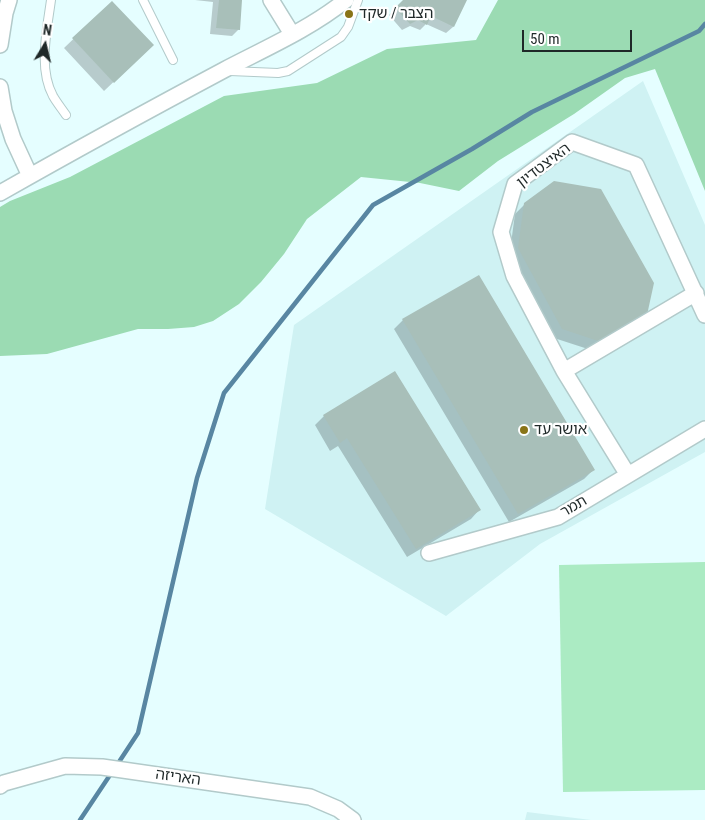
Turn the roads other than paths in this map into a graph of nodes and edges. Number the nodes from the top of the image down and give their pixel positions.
1 (9, 0) edge
2 (51, 0) edge
3 (143, 0) edge
4 (271, 0) edge
5 (346, 0) edge
6 (358, 0) edge
7 (292, 34) junction
8 (0, 45) edge
9 (173, 60) dead end
10 (223, 70) junction
11 (0, 87) edge
12 (66, 115) dead end
13 (30, 176) junction
14 (0, 193) edge
15 (696, 293) junction
16 (705, 315) edge
17 (564, 371) junction
18 (705, 429) edge
19 (628, 475) junction
20 (429, 553) dead end
21 (0, 786) edge
22 (353, 820) edge

1 - 8 street
2 - 12 lane
3 - 9 lane
4 - 7 street
5 - 7 street
6 - 10 lane
7 - 10 street
10 - 13 street
11 - 13 street
13 - 14 street
15 - 16 street, האיצטדיון
15 - 17 street
15 - 17 street, האיצטדיון
17 - 19 street, האיצטדיון
18 - 19 street, תמר
19 - 20 street, תמר
21 - 22 street, האריזה

